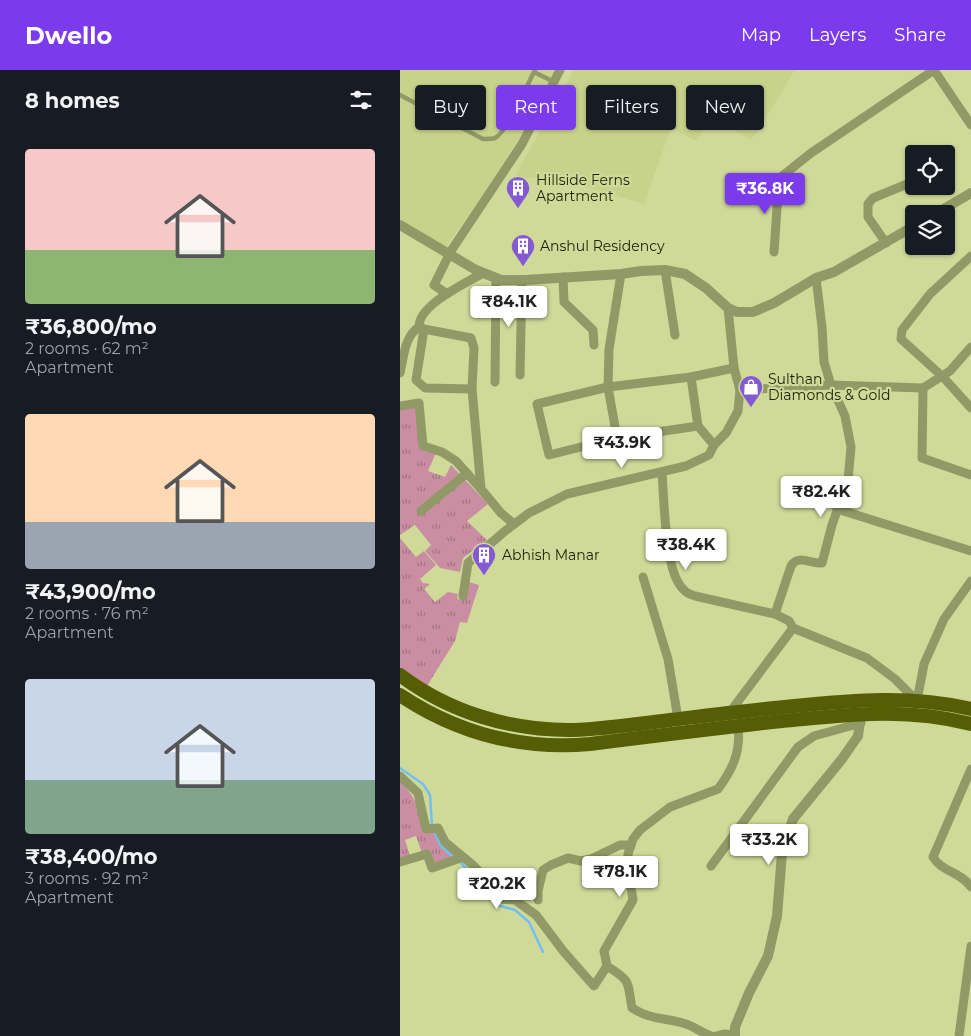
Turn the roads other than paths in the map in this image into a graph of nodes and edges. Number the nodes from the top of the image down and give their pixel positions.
1 (560, 70) edge
2 (934, 70) edge
3 (534, 71) edge
4 (554, 82) junction
5 (400, 95) edge
6 (971, 125) edge
7 (905, 185) edge
8 (971, 193) edge
9 (950, 205) edge
10 (400, 225) edge
11 (905, 231) edge
12 (886, 243) junction
13 (774, 252) dead end
14 (449, 254) junction
15 (971, 256) edge
16 (665, 270) junction
17 (483, 273) junction
18 (621, 274) junction
19 (563, 277) junction
20 (496, 278) junction
21 (816, 278) junction
22 (522, 280) junction
23 (447, 294) junction
24 (728, 308) junction
25 (422, 328) junction
26 (675, 335) dead end
27 (594, 345) dead end
28 (971, 347) edge
29 (734, 368) junction
30 (400, 374) edge
31 (520, 375) dead end
32 (943, 376) junction
33 (691, 377) junction
34 (496, 382) dead end
35 (831, 385) junction
36 (608, 387) junction
37 (923, 388) junction
38 (472, 389) junction
39 (740, 390) junction
40 (400, 406) edge
41 (971, 408) edge
42 (698, 426) junction
43 (617, 438) junction
44 (714, 445) junction
45 (662, 472) junction
46 (467, 474) junction
47 (971, 475) edge
48 (481, 488) junction
49 (837, 509) junction
50 (422, 511) dead end
51 (514, 524) junction
52 (971, 551) edge
53 (643, 577) dead end
54 (971, 581) edge
55 (463, 596) dead end
56 (775, 614) junction
57 (793, 628) junction
58 (400, 674) edge
59 (400, 695) edge
60 (917, 701) junction
61 (971, 709) edge
62 (730, 712) junction
63 (861, 718) junction
64 (678, 719) junction
65 (971, 724) edge
66 (738, 726) junction
67 (971, 769) edge
68 (400, 776) edge
69 (631, 845) junction
70 (458, 858) junction
71 (400, 862) edge
72 (711, 866) dead end
73 (971, 887) edge
74 (538, 900) dead end
75 (971, 946) edge
76 (607, 966) junction
77 (970, 973) edge
78 (735, 1035) edge
79 (711, 1036) edge
80 (716, 1036) edge
81 (959, 1036) edge

1 - 4 street
2 - 6 street
2 - 13 street
3 - 4 lane
3 - 5 lane
4 - 14 street
7 - 12 street
8 - 9 street
10 - 14 street
11 - 12 street
12 - 21 street
14 - 17 street
14 - 23 street
15 - 32 street
16 - 18 street
16 - 24 street
16 - 26 street
17 - 20 street
17 - 23 street
18 - 19 street
18 - 36 street
19 - 22 street
19 - 27 street
20 - 22 street
20 - 34 street
21 - 24 street
21 - 35 street
22 - 31 street
23 - 25 street
24 - 29 street
25 - 30 street
25 - 38 street
25 - 38 street
28 - 32 street
29 - 33 street
29 - 39 street
32 - 37 street
32 - 41 street
33 - 36 street
33 - 42 street
35 - 37 street
35 - 39 street
35 - 49 street
36 - 43 street
36 - 43 street
37 - 47 street
38 - 48 street
39 - 44 street
40 - 46 street
42 - 43 street
42 - 44 street
44 - 45 street
45 - 51 street
45 - 56 street
46 - 48 street
46 - 50 street
48 - 51 street
49 - 52 street
49 - 56 street
51 - 55 street
53 - 64 street
54 - 60 street
56 - 57 street
57 - 60 street
57 - 62 street
58 - 64 highway
59 - 66 highway
60 - 61 highway
60 - 62 highway
62 - 64 highway
63 - 65 highway
63 - 66 highway
63 - 72 street
63 - 78 street
66 - 69 street
67 - 73 street
68 - 70 street
69 - 74 street
69 - 76 street
70 - 71 street
70 - 76 street
75 - 77 street
76 - 79 street
77 - 81 street
78 - 80 street

